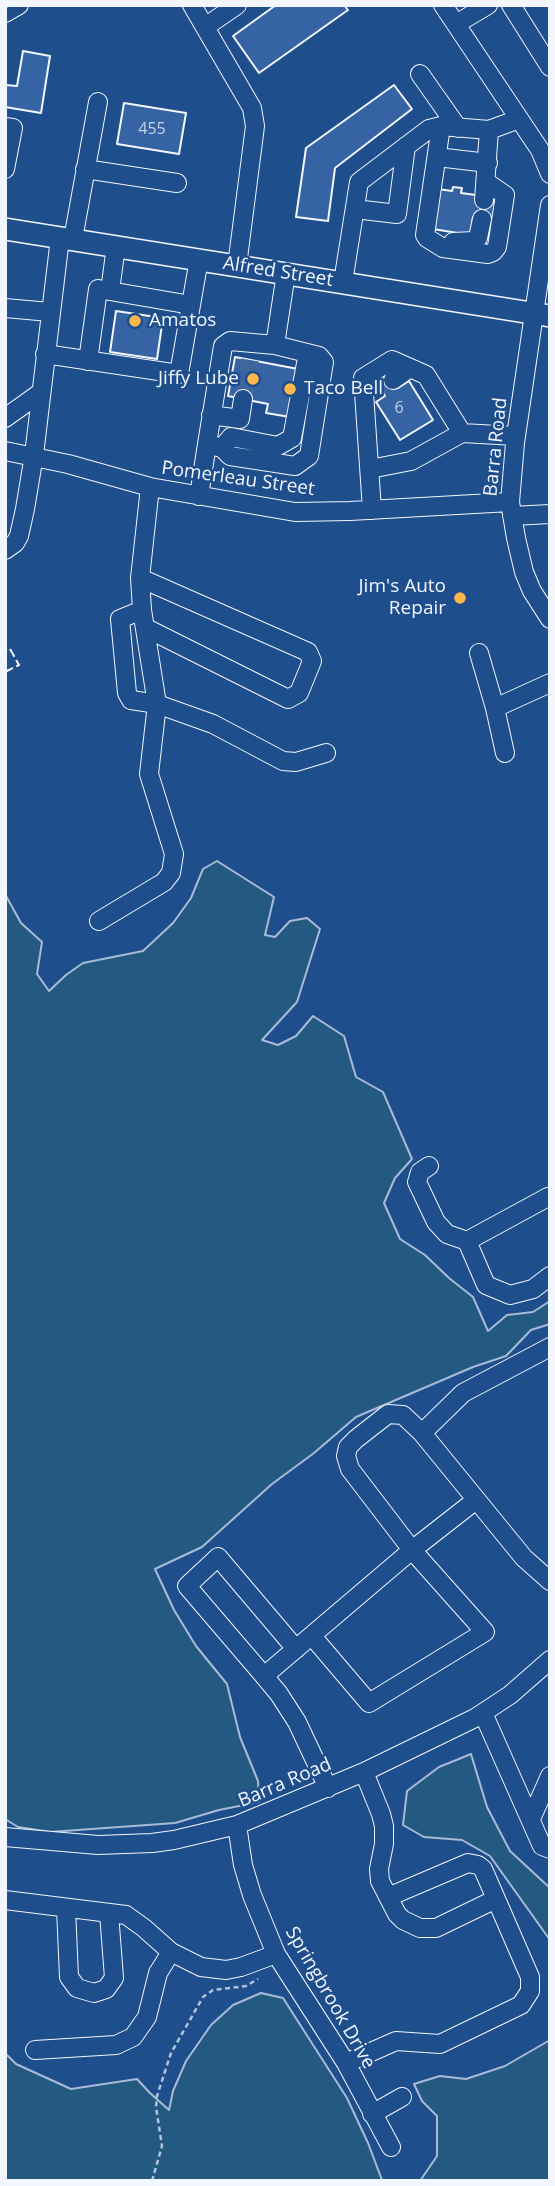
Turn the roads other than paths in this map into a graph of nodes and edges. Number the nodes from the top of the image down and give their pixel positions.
1 (19, 5) edge
2 (192, 5) edge
3 (237, 5) edge
4 (443, 5) edge
5 (488, 5) edge
6 (511, 5) edge
7 (5, 13) edge
8 (456, 24) junction
9 (205, 27) junction
10 (550, 67) edge
11 (420, 74) dead end
12 (98, 102) dead end
13 (519, 119) junction
14 (5, 127) edge
15 (450, 127) junction
16 (489, 130) junction
17 (406, 146) junction
18 (437, 157) junction
19 (6, 163) edge
20 (488, 163) junction
21 (5, 169) edge
22 (85, 169) junction
23 (550, 174) edge
24 (486, 182) junction
25 (177, 183) dead end
26 (484, 200) dead end
27 (550, 205) edge
28 (355, 209) junction
29 (482, 219) dead end
30 (5, 229) edge
31 (66, 239) junction
32 (432, 242) junction
33 (116, 246) junction
34 (199, 259) junction
35 (237, 265) junction
36 (286, 273) junction
37 (343, 282) junction
38 (110, 291) junction
39 (191, 305) junction
40 (5, 308) edge
41 (50, 312) junction
42 (542, 315) edge
43 (275, 345) junction
44 (309, 353) junction
45 (45, 354) junction
46 (88, 361) junction
47 (411, 368) junction
48 (379, 386) junction
49 (40, 393) junction
50 (243, 399) tunnel mouth
51 (211, 415) junction
52 (5, 418) edge
53 (462, 433) junction
54 (516, 436) junction
55 (214, 446) junction
56 (5, 451) edge
57 (34, 455) junction
58 (370, 470) junction
59 (150, 487) junction
60 (199, 496) junction
61 (511, 509) junction
62 (372, 510) junction
63 (550, 514) edge
64 (5, 550) edge
65 (140, 578) junction
66 (144, 619) junction
67 (550, 619) edge
68 (478, 653) dead end
69 (550, 683) edge
70 (157, 704) junction
71 (495, 708) junction
72 (326, 753) dead end
73 (505, 753) dead end
74 (99, 921) dead end
75 (429, 1166) dead end
76 (548, 1197) dead end
77 (467, 1241) junction
78 (550, 1276) edge
79 (550, 1347) edge
80 (422, 1433) junction
81 (477, 1500) junction
82 (412, 1550) junction
83 (550, 1581) edge
84 (312, 1636) junction
85 (296, 1649) junction
86 (550, 1660) edge
87 (264, 1676) junction
88 (483, 1713) junction
89 (364, 1772) junction
90 (550, 1776) edge
91 (328, 1788) junction
92 (531, 1819) junction
93 (237, 1825) junction
94 (5, 1837) edge
95 (550, 1849) edge
96 (388, 1896) junction
97 (496, 1899) junction
98 (5, 1900) edge
99 (66, 1908) junction
100 (109, 1913) junction
101 (171, 1952) junction
102 (276, 1954) junction
103 (35, 2050) dead end
104 (346, 2063) junction
105 (402, 2097) dead end
106 (372, 2114) junction
107 (391, 2147) dead end

1 - 7 street
2 - 9 street
3 - 9 street
4 - 8 street
5 - 8 street
6 - 10 street
8 - 13 street
9 - 35 street
11 - 15 street
12 - 22 street
13 - 16 street
13 - 23 street
14 - 19 street
15 - 16 street
15 - 17 street
15 - 18 street
16 - 20 street
17 - 28 street
17 - 28 street
18 - 20 street
18 - 32 street
19 - 21 street
20 - 24 street
22 - 25 street
22 - 31 street
24 - 26 street
24 - 32 street
27 - 42 street, Barra Road
28 - 37 street
29 - 32 street
30 - 31 main road, Alfred Street
31 - 33 main road, Alfred Street
31 - 41 street
33 - 34 main road, Alfred Street
33 - 38 street
34 - 35 main road, Alfred Street
34 - 39 street
35 - 36 main road, Alfred Street
36 - 37 main road, Alfred Street
36 - 43 street
37 - 42 main road, Alfred Street
38 - 39 street
38 - 46 street
39 - 46 street
40 - 41 street
41 - 45 street
42 - 54 street, Barra Road
43 - 44 street
43 - 51 street
44 - 55 street
44 - 55 street
45 - 46 street
45 - 49 street
47 - 48 street
47 - 48 street
47 - 53 street
48 - 58 street
49 - 52 street
49 - 57 street
50 - 51 street
51 - 55 street
53 - 54 street
53 - 58 street
54 - 61 street, Barra Road
55 - 60 street
56 - 57 street, Pomerleau Street
57 - 59 street, Pomerleau Street
57 - 64 street
58 - 62 street
59 - 60 street, Pomerleau Street
59 - 65 street
60 - 62 street, Pomerleau Street
61 - 62 street, Pomerleau Street
61 - 63 street, Pomerleau Street
61 - 67 street, Barra Road
65 - 66 street
65 - 66 street
66 - 70 street
66 - 70 street
68 - 71 street
69 - 71 street
70 - 72 street
70 - 74 street
71 - 73 street
75 - 77 street
76 - 77 street
77 - 78 street
79 - 80 street
80 - 81 street
80 - 82 street
81 - 82 street
81 - 83 street
82 - 84 street
82 - 84 street
84 - 85 street
85 - 87 street
85 - 87 street
86 - 88 street, Barra Road
87 - 91 street
88 - 89 street, Barra Road
88 - 92 street
89 - 91 street, Barra Road
89 - 96 street
90 - 92 street
91 - 93 street, Barra Road
92 - 95 street
93 - 94 street, Barra Road
93 - 102 street, Springbrook Drive
96 - 97 street
96 - 97 street
97 - 104 street
98 - 99 street
99 - 100 street
99 - 100 street
100 - 101 street
101 - 102 street
101 - 103 street
102 - 104 street, Springbrook Drive
104 - 106 street, Springbrook Drive
105 - 106 street
106 - 107 street, Springbrook Drive

